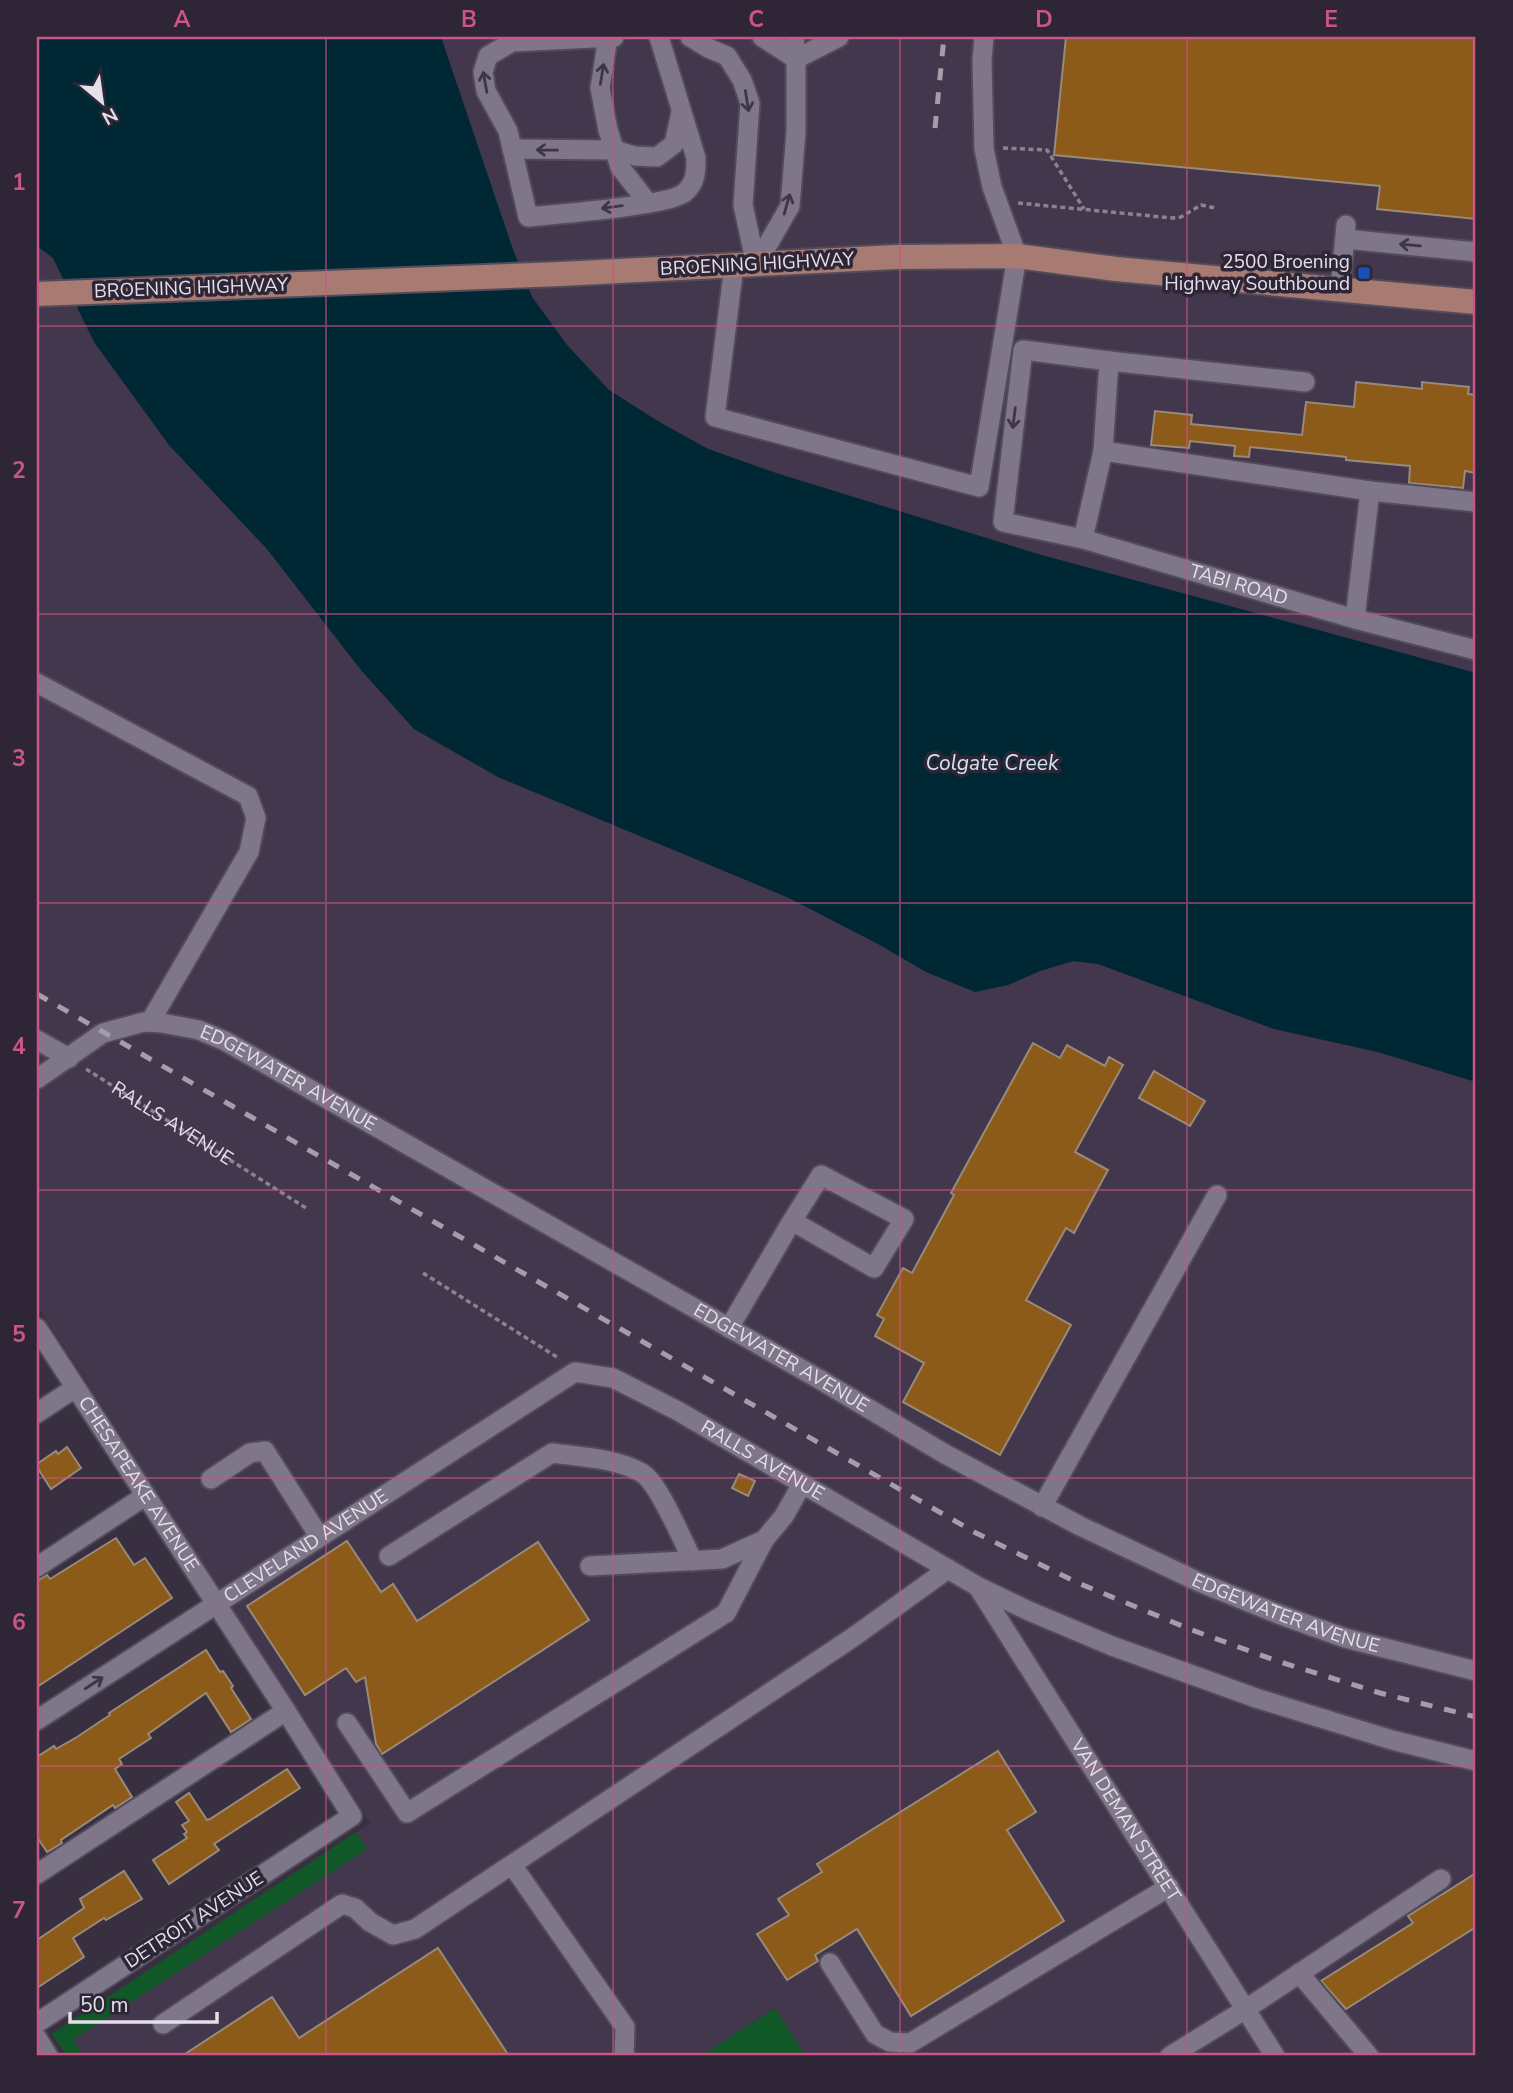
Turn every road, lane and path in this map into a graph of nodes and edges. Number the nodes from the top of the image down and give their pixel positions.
1 (608, 37) edge
2 (614, 37) edge
3 (659, 37) edge
4 (690, 37) edge
5 (711, 37) edge
6 (762, 37) edge
7 (775, 37) edge
8 (787, 37) edge
9 (794, 37) edge
10 (801, 37) edge
11 (809, 37) edge
12 (817, 37) edge
13 (832, 37) edge
14 (984, 37) edge
15 (727, 56) junction
16 (796, 59) junction
17 (681, 111) junction
18 (984, 147) junction
19 (512, 149) junction
20 (615, 150) junction
21 (998, 202) junction
22 (648, 203) junction
23 (1215, 208) dead end
24 (1084, 209) junction
25 (1476, 251) edge
26 (1017, 256) junction
27 (745, 265) junction
28 (1340, 289) junction
29 (37, 294) edge
30 (1476, 302) edge
31 (1108, 361) junction
32 (1305, 382) dead end
33 (1102, 451) junction
34 (1370, 491) junction
35 (1476, 502) edge
36 (1083, 539) junction
37 (1355, 619) junction
38 (1476, 650) edge
39 (37, 683) edge
40 (150, 1022) junction
41 (37, 1040) edge
42 (69, 1058) junction
43 (37, 1079) edge
44 (1217, 1195) dead end
45 (306, 1208) dead end
46 (792, 1221) junction
47 (423, 1273) dead end
48 (37, 1328) edge
49 (729, 1328) junction
50 (575, 1372) junction
51 (75, 1388) junction
52 (37, 1413) edge
53 (211, 1479) dead end
54 (802, 1484) junction
55 (145, 1496) junction
56 (1042, 1507) junction
57 (319, 1536) junction
58 (764, 1540) junction
59 (389, 1556) dead end
60 (693, 1561) junction
61 (590, 1566) dead end
62 (37, 1567) edge
63 (948, 1569) junction
64 (977, 1586) junction
65 (215, 1603) junction
66 (1476, 1671) edge
67 (286, 1711) junction
68 (37, 1720) edge
69 (347, 1723) dead end
70 (1476, 1762) edge
71 (352, 1816) joint
72 (512, 1865) junction
73 (37, 1874) edge
74 (1441, 1878) dead end
75 (1169, 1887) junction
76 (830, 1963) dead end
77 (1299, 1973) junction
78 (1246, 2009) junction
79 (37, 2023) edge
80 (163, 2024) dead end
81 (37, 2038) edge
82 (48, 2056) edge
83 (624, 2056) edge
84 (1170, 2056) edge
85 (1275, 2056) edge
86 (1369, 2056) edge

1 - 2 street
19 -> 1 street
20 -> 1 street
3 - 17 street
4 - 15 street
5 - 15 street
6 - 16 street
7 - 16 street
8 - 16 street
9 - 16 street
10 - 16 street
11 - 16 street
12 - 16 street
13 - 16 street
14 - 18 street
15 -> 27 street
27 -> 16 street
17 - 20 street
17 - 22 street
18 - 21 street
18 - 24 path
20 -> 19 street
22 -> 19 street
20 - 22 street
21 - 24 path
21 - 26 street
23 - 24 path
25 -> 28 street
26 - 27 main road, BROENING HIGHWAY
26 - 27 street
26 - 28 main road, BROENING HIGHWAY
27 - 29 main road, BROENING HIGHWAY
28 - 30 main road, BROENING HIGHWAY
31 - 32 street
31 - 33 street
31 -> 36 street, TABI ROAD
33 - 34 street
33 - 36 street
34 - 35 street
34 - 37 street
36 - 37 street, TABI ROAD
37 - 38 street, TABI ROAD
39 - 40 street
40 - 42 street, EDGEWATER AVENUE
40 - 49 street, EDGEWATER AVENUE
41 - 42 street
42 - 43 street
42 - 45 path, RALLS AVENUE
44 - 56 street
46 - 46 street
46 - 49 street
47 - 50 path
48 - 51 street, CHESAPEAKE AVENUE
49 - 56 street, EDGEWATER AVENUE
50 - 54 street, RALLS AVENUE
50 - 57 street, CLEVELAND AVENUE
51 - 52 street
51 - 55 street, CHESAPEAKE AVENUE
53 - 57 street
54 - 58 street
54 - 63 street, RALLS AVENUE
55 - 62 street
55 - 65 street, CHESAPEAKE AVENUE
56 - 66 street, EDGEWATER AVENUE
57 - 65 street, CLEVELAND AVENUE
58 - 60 street
58 - 69 street
59 - 60 street
60 - 61 street
63 - 64 street, RALLS AVENUE
63 - 72 street
64 - 70 street, RALLS AVENUE
64 - 75 street, VAN DEMAN STREET
65 - 67 street, CHESAPEAKE AVENUE
68 -> 65 street, CLEVELAND AVENUE
67 - 71 street, CHESAPEAKE AVENUE
67 - 73 street
71 - 79 street, DETROIT AVENUE
72 - 80 street
72 - 83 street
74 - 77 street
75 - 76 street
75 - 78 street, VAN DEMAN STREET
77 - 78 street
77 - 86 street
78 - 84 street
78 - 85 street, VAN DEMAN STREET
81 - 82 street

